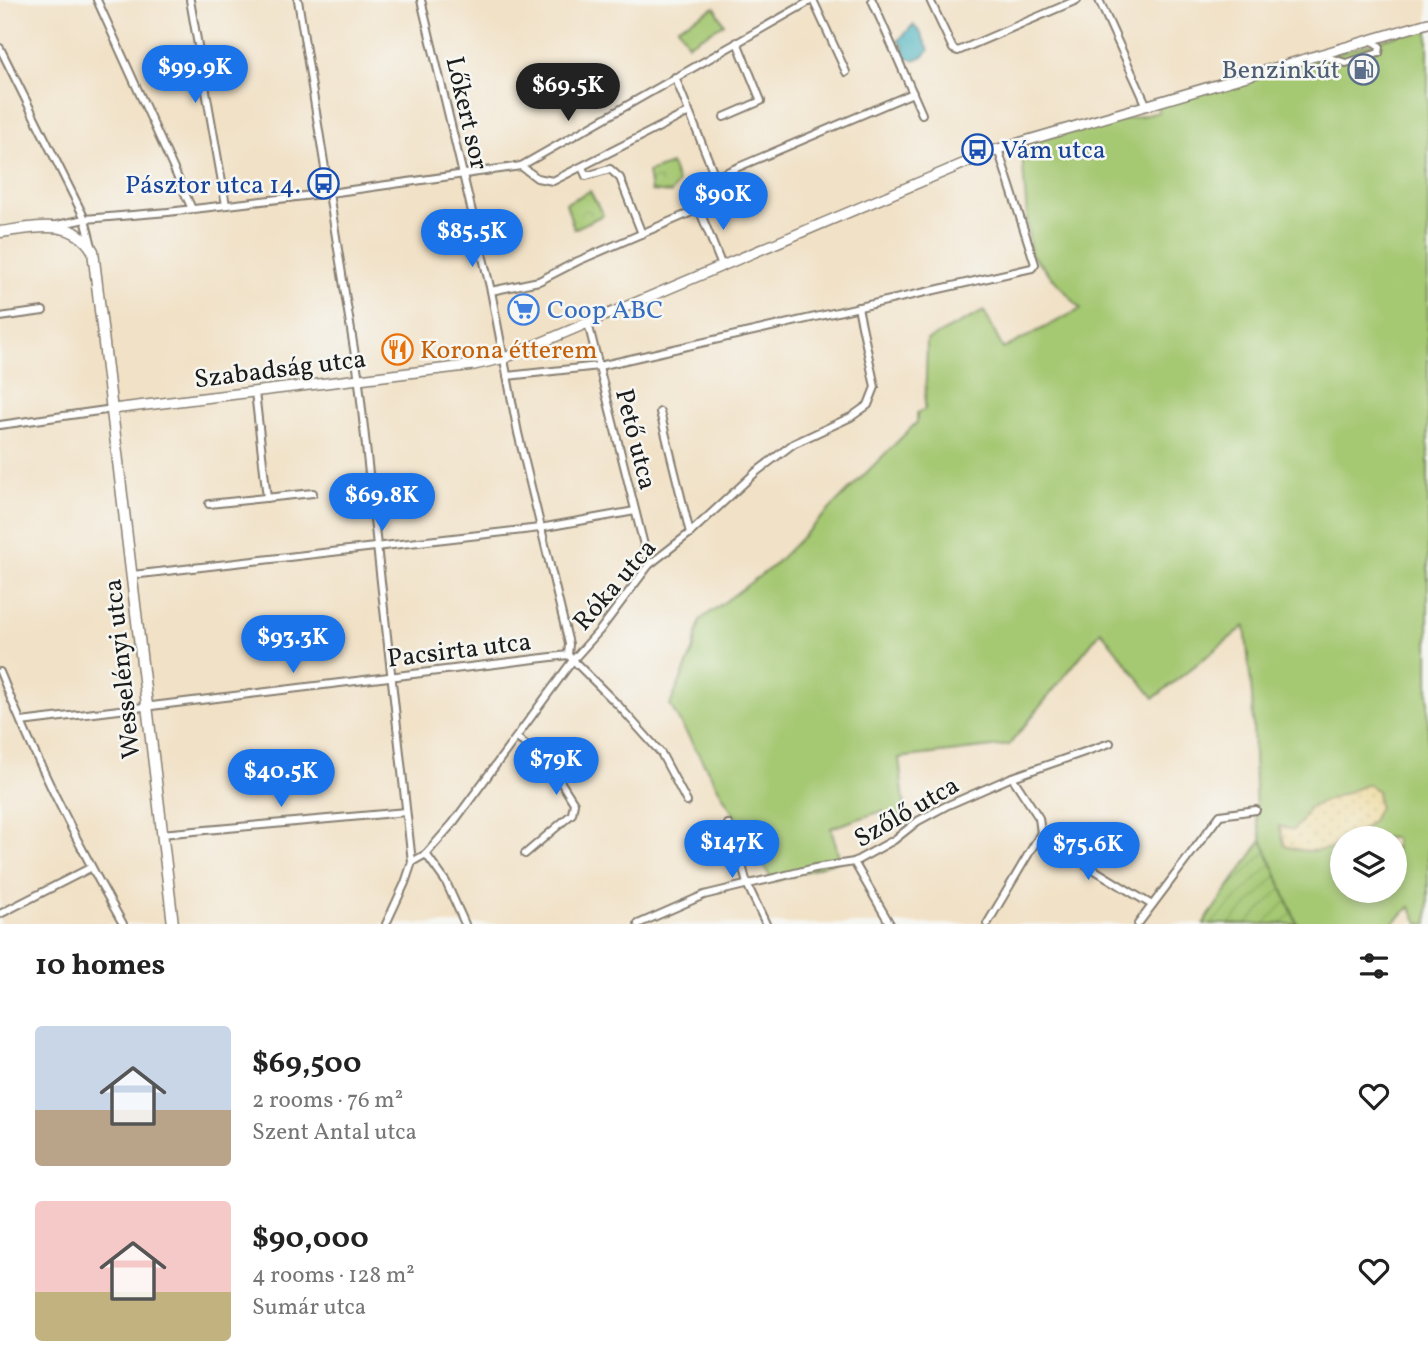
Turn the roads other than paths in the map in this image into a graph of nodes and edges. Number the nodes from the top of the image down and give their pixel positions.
1 (97, 0) edge
2 (190, 0) edge
3 (298, 0) edge
4 (421, 0) edge
5 (812, 0) edge
6 (872, 0) edge
7 (930, 0) edge
8 (1077, 0) edge
9 (1099, 0) edge
10 (1428, 23) edge
11 (1371, 39) junction
12 (737, 42) junction
13 (0, 48) edge
14 (1318, 55) junction
15 (846, 72) dead end
16 (675, 77) junction
17 (913, 93) junction
18 (1146, 104) junction
19 (689, 112) junction
20 (922, 114) dead end
21 (724, 117) dead end
22 (998, 149) junction
23 (522, 166) junction
24 (582, 167) junction
25 (463, 174) junction
26 (715, 177) junction
27 (330, 193) junction
28 (226, 205) junction
29 (192, 209) junction
30 (699, 209) junction
31 (85, 219) junction
32 (48, 228) junction
33 (0, 232) edge
34 (642, 234) junction
35 (93, 251) junction
36 (722, 266) junction
37 (491, 291) junction
38 (858, 307) junction
39 (43, 311) dead end
40 (0, 317) edge
41 (588, 323) junction
42 (505, 358) junction
43 (599, 366) junction
44 (507, 376) junction
45 (357, 379) junction
46 (255, 393) junction
47 (113, 409) junction
48 (660, 412) dead end
49 (0, 425) edge
50 (313, 493) dead end
51 (267, 498) junction
52 (209, 504) dead end
53 (635, 511) junction
54 (540, 528) junction
55 (690, 533) junction
56 (376, 548) junction
57 (649, 565) junction
58 (132, 575) junction
59 (570, 657) junction
60 (0, 672) edge
61 (390, 677) junction
62 (146, 705) junction
63 (21, 722) junction
64 (517, 738) junction
65 (1110, 743) dead end
66 (1012, 777) junction
67 (687, 802) dead end
68 (1256, 810) dead end
69 (406, 812) junction
70 (728, 824) dead end
71 (161, 834) junction
72 (1039, 836) junction
73 (426, 854) junction
74 (525, 854) dead end
75 (412, 862) junction
76 (854, 863) junction
77 (90, 868) junction
78 (747, 884) junction
79 (1152, 905) junction
80 (0, 914) edge
81 (123, 924) edge
82 (173, 924) edge
83 (386, 924) edge
84 (465, 924) edge
85 (638, 924) edge
86 (766, 924) edge
87 (890, 924) edge
88 (987, 924) edge
89 (1138, 924) edge

1 - 29 street
2 - 28 street
3 - 27 street
4 - 25 street, Lőkert sor
5 - 12 street
5 - 15 street
6 - 17 street
7 - 8 street
9 - 18 street
10 - 11 main road, Szabadság utca
11 - 14 main road, Szabadság utca
11 - 14 street
12 - 16 street
12 - 21 street
13 - 31 street
14 - 18 main road, Szabadság utca
16 - 19 street
16 - 23 street
17 - 20 street
17 - 26 street
18 - 22 main road, Szabadság utca
19 - 24 street
19 - 26 street
22 - 36 main road, Szabadság utca
22 - 38 street
23 - 24 street
23 - 25 street
24 - 34 street
25 - 27 street
25 - 37 street, Lőkert sor
26 - 30 street
27 - 28 street
27 - 45 street
28 - 29 street
29 - 31 street
30 - 34 street
30 - 36 street
31 - 32 street
31 - 35 street
32 - 33 main road
32 - 35 main road
34 - 37 street
35 - 47 main road, Wesselényi utca
36 - 41 main road, Szabadság utca
37 - 42 street, Lőkert sor
38 - 43 street
38 - 55 street, Róka utca
39 - 40 street
41 - 42 main road, Szabadság utca
41 - 43 street, Pető utca
42 - 44 street, Lőkert sor
42 - 45 main road, Szabadság utca
43 - 44 street
43 - 53 street, Pető utca
44 - 54 street, Lőkert sor
45 - 46 main road, Szabadság utca
45 - 56 street
46 - 47 main road, Szabadság utca
46 - 51 street
47 - 49 street, Szabadság utca
47 - 58 main road, Wesselényi utca
48 - 55 street
50 - 51 street
51 - 52 street
53 - 54 street
53 - 57 street, Pető utca
54 - 56 street
54 - 59 street, Lőkert sor
55 - 57 street, Róka utca
56 - 58 street
56 - 61 street
57 - 59 street, Róka utca
58 - 62 main road, Wesselényi utca
59 - 61 street, Pacsirta utca
59 - 64 street, Róka utca
59 - 67 street
60 - 63 street
61 - 62 street, Pacsirta utca
61 - 69 street
62 - 63 street, Pacsirta utca
62 - 71 main road, Wesselényi utca
63 - 77 street
64 - 73 street, Róka utca
64 - 74 street
65 - 66 street, Szőlő utca
66 - 72 street
66 - 76 street, Szőlő utca
68 - 79 street
69 - 71 street
69 - 75 street
70 - 78 street
71 - 82 main road, Wesselényi utca
72 - 79 street
72 - 88 street
73 - 75 street, Róka utca
73 - 84 street
75 - 83 street
76 - 78 street, Szőlő utca
76 - 87 street
77 - 80 street
77 - 81 street
78 - 85 street, Szőlő utca
78 - 86 street
79 - 89 street

